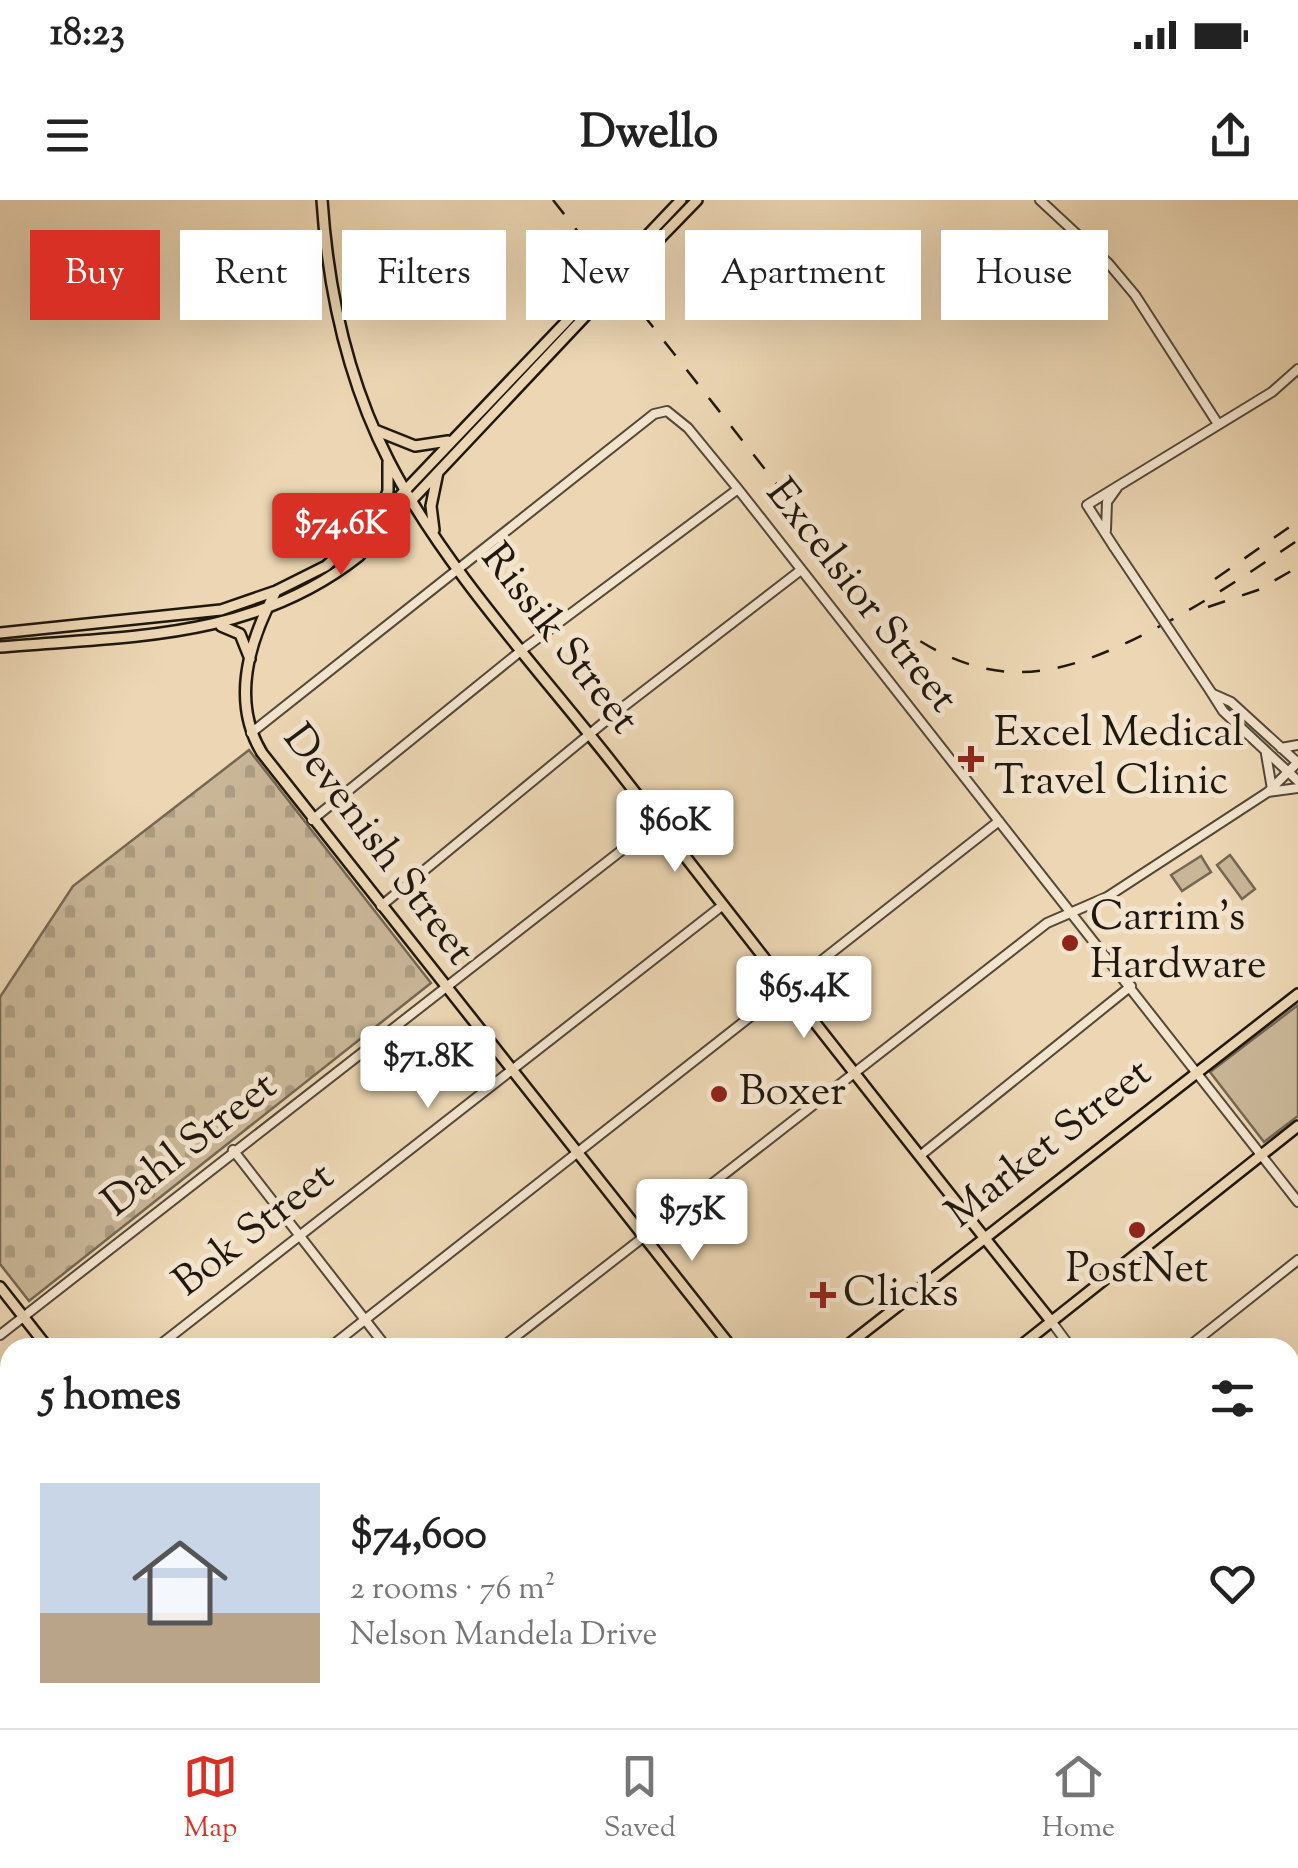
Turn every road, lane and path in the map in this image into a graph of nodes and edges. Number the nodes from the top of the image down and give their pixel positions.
1 (322, 200) edge
2 (680, 200) edge
3 (696, 200) edge
4 (1040, 200) edge
5 (655, 230) edge
6 (664, 230) edge
7 (573, 320) edge
8 (575, 320) edge
9 (1298, 369) edge
10 (1218, 424) junction
11 (374, 428) junction
12 (453, 440) junction
13 (388, 459) junction
14 (438, 469) junction
15 (1123, 480) junction
16 (404, 489) junction
17 (738, 489) junction
18 (411, 501) junction
19 (376, 522) junction
20 (435, 534) junction
21 (1107, 535) junction
22 (460, 568) junction
23 (801, 570) junction
24 (276, 591) junction
25 (264, 612) junction
26 (218, 624) junction
27 (0, 633) edge
28 (0, 646) edge
29 (522, 650) junction
30 (250, 659) junction
31 (1212, 693) junction
32 (251, 732) junction
33 (590, 734) junction
34 (1298, 745) edge
35 (1282, 748) junction
36 (1264, 749) junction
37 (1298, 763) edge
38 (1289, 772) junction
39 (1298, 784) edge
40 (1270, 790) junction
41 (312, 820) junction
42 (999, 820) junction
43 (658, 822) junction
44 (723, 904) junction
45 (381, 906) junction
46 (1070, 909) junction
47 (443, 986) junction
48 (1131, 986) junction
49 (786, 987) junction
50 (1298, 994) edge
51 (511, 1070) junction
52 (1198, 1070) junction
53 (852, 1071) junction
54 (1298, 1126) edge
55 (233, 1150) junction
56 (576, 1153) junction
57 (921, 1156) junction
58 (1260, 1156) junction
59 (1298, 1202) edge
60 (298, 1235) junction
61 (644, 1235) junction
62 (984, 1238) junction
63 (1298, 1260) edge
64 (0, 1286) edge
65 (24, 1316) junction
66 (365, 1320) junction
67 (1051, 1321) junction
68 (0, 1336) edge
69 (40, 1338) edge
70 (169, 1338) edge
71 (342, 1338) edge
72 (379, 1338) edge
73 (514, 1338) edge
74 (724, 1338) edge
75 (857, 1338) edge
76 (1030, 1338) edge
77 (1064, 1338) edge
78 (1200, 1338) edge

1 - 11 main road, Rissik Street
2 - 5 main road
3 - 6 main road
4 - 10 street
7 - 12 main road
8 - 14 main road
9 - 10 street
10 - 15 street
11 - 12 main road
11 - 13 main road, Rissik Street
12 - 16 main road
13 - 16 main road, Rissik Street
13 - 19 main road
14 - 18 main road
14 - 20 main road
15 - 21 street
15 - 21 street
16 - 18 main road, Rissik Street
16 - 19 main road
17 - 22 street, Excelsior Street
17 - 23 street, Excelsior Street
17 - 29 street
18 - 20 main road, Rissik Street
18 - 25 main road
19 - 24 main road
20 - 22 main road, Rissik Street
21 - 31 street, bridge
22 - 29 main road, Rissik Street
22 - 32 street
23 - 33 street
23 - 42 street, Excelsior Street
24 - 25 main road, Devenish Street
24 - 27 main road
25 - 26 main road
25 - 30 main road, Devenish Street
26 - 28 main road
26 - 30 main road
29 - 33 main road, Rissik Street
29 - 41 street
30 - 32 main road, Devenish Street
31 - 35 street
31 - 36 street
32 - 41 main road, Devenish Street
33 - 43 main road, Rissik Street
33 - 45 street
34 - 35 street
35 - 37 street
36 - 38 street
36 - 40 street
37 - 38 street
38 - 39 street
38 - 40 street
39 - 40 street
40 - 46 street
41 - 45 main road, Devenish Street
42 - 46 street, Excelsior Street
42 - 49 street
43 - 44 main road, Rissik Street
43 - 47 street, Dahl Street
44 - 49 main road, Rissik Street
44 - 51 street, Bok Street
45 - 47 main road, Devenish Street
46 - 48 street, Excelsior Street
46 - 53 street
47 - 51 main road, Devenish Street
47 - 55 street, Dahl Street
48 - 52 street, Excelsior Street
48 - 57 street
49 - 53 main road, Rissik Street
49 - 56 street
50 - 52 main road, Market Street
51 - 56 main road, Devenish Street
51 - 60 street, Bok Street
52 - 58 street, Excelsior Street
52 - 62 main road, Market Street
53 - 57 main road, Rissik Street
53 - 61 street
54 - 58 main road
55 - 60 street
55 - 65 street, Dahl Street
56 - 61 main road, Devenish Street
56 - 66 street
57 - 62 main road, Rissik Street
58 - 59 street, Excelsior Street
58 - 67 main road
60 - 66 street
60 - 70 street, Bok Street
61 - 73 street
61 - 74 main road, Devenish Street
62 - 67 main road, Rissik Street
62 - 75 main road, Market Street
63 - 78 street
64 - 65 main road
65 - 68 street, Dahl Street
65 - 69 main road
66 - 71 street
66 - 72 street
67 - 76 main road
67 - 77 street, Rissik Street

